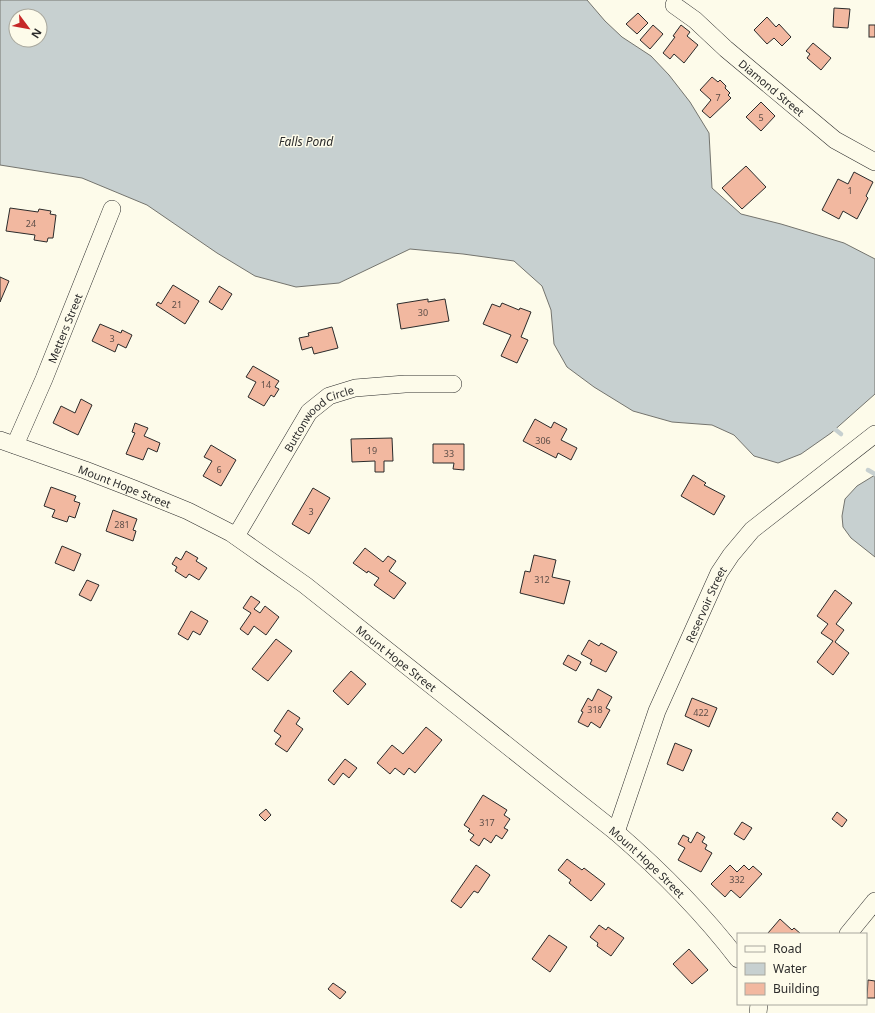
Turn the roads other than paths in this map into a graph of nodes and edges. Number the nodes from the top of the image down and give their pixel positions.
1 (674, 5) dead end
2 (875, 162) edge
3 (112, 209) dead end
4 (453, 384) dead end
5 (875, 434) edge
6 (8, 443) edge
7 (236, 536) junction
8 (616, 832) junction
9 (875, 901) edge
10 (849, 933) edge
11 (737, 957) edge

1 - 2 street, Diamond Street
3 - 6 street, Metters Street
4 - 7 street, Buttonwood Circle
5 - 8 street, Reservoir Street
6 - 7 street, Mount Hope Street
7 - 8 street, Mount Hope Street
8 - 11 street, Mount Hope Street
9 - 10 street

